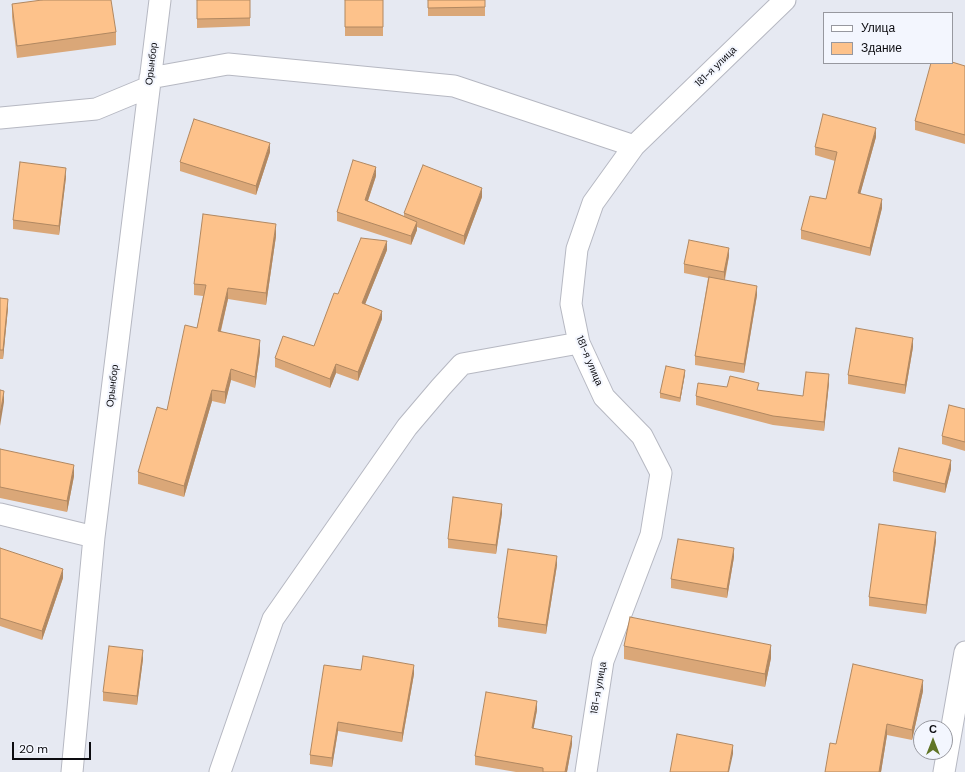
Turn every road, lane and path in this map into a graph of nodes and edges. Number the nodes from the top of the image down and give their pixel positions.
1 (160, 0) edge
2 (785, 0) edge
3 (150, 82) junction
4 (0, 118) edge
5 (634, 146) junction
6 (579, 343) junction
7 (0, 514) edge
8 (94, 537) junction
9 (965, 652) edge
10 (72, 772) edge
11 (220, 772) edge
12 (586, 772) edge
13 (944, 772) edge

1 - 3 street, Орынбор
2 - 5 street, 181-я улица
3 - 4 street
3 - 5 street
3 - 8 street, Орынбор
5 - 6 street, 181-я улица
6 - 11 street
6 - 12 street, 181-я улица
7 - 8 street
8 - 10 street, Орынбор
9 - 13 street

